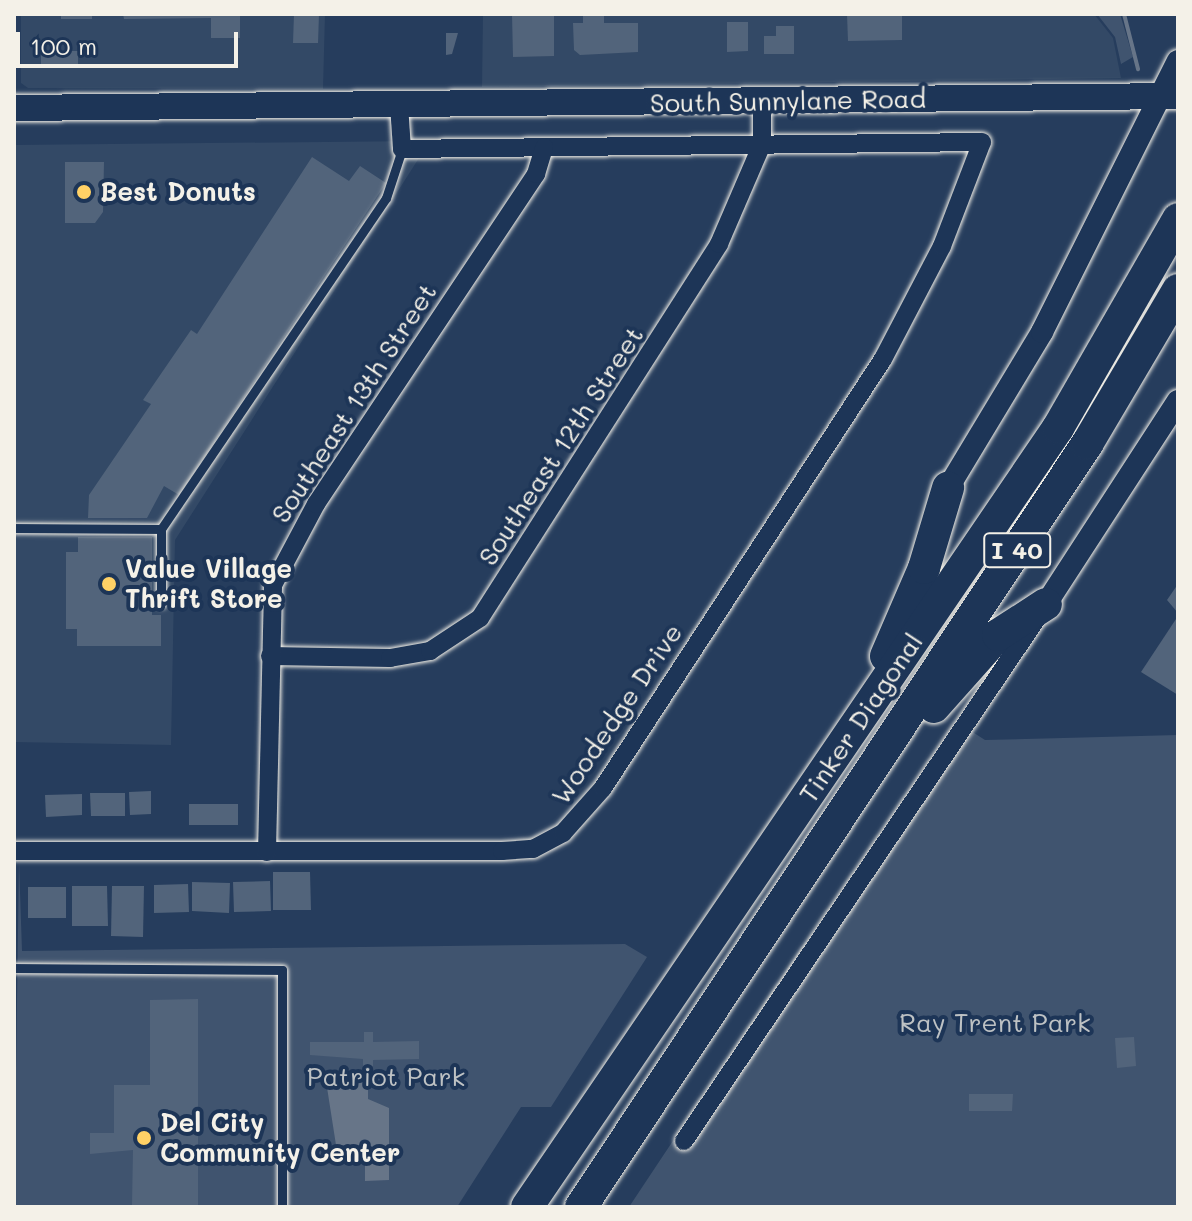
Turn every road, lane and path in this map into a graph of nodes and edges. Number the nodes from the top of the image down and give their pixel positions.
1 (1178, 61) edge
2 (1171, 97) edge
3 (762, 101) junction
4 (399, 105) junction
5 (14, 108) edge
6 (982, 142) joint
7 (762, 144) junction
8 (544, 147) junction
9 (402, 149) junction
10 (1178, 219) edge
11 (1178, 290) edge
12 (1178, 401) edge
13 (948, 488) joint
14 (14, 528) edge
15 (161, 529) junction
16 (161, 603) dead end
17 (1046, 604) junction
18 (270, 656) junction
19 (858, 722) junction
20 (849, 806) junction
21 (14, 851) edge
22 (267, 852) junction
23 (14, 968) edge
24 (684, 1141) dead end
25 (282, 1207) edge
26 (527, 1207) edge
27 (581, 1207) edge

1 - 2 street
2 - 3 main road, South Sunnylane Road
2 - 13 street
3 - 4 main road, South Sunnylane Road
3 - 7 street, Southeast 12th Street
4 - 5 main road, South Sunnylane Road
4 - 9 street
6 - 7 street, South Sunnylane Road
6 - 22 street, Woodedge Drive
7 - 8 street, South Sunnylane Road
7 - 18 street, Southeast 12th Street
8 - 9 street, South Sunnylane Road
8 - 18 street, Southeast 13th Street
9 - 15 lane
10 - 19 highway, Tinker Diagonal / I 40
11 - 20 highway, Tinker Diagonal / I 40
12 - 17 street
13 - 19 highway
14 - 15 lane
15 - 16 lane
17 - 20 highway
17 - 24 street
18 - 22 street, Southeast 13th Street
19 - 26 highway, Tinker Diagonal / I 40
20 - 27 highway, Tinker Diagonal / I 40
21 - 22 street, Woodedge Drive
23 - 25 lane

